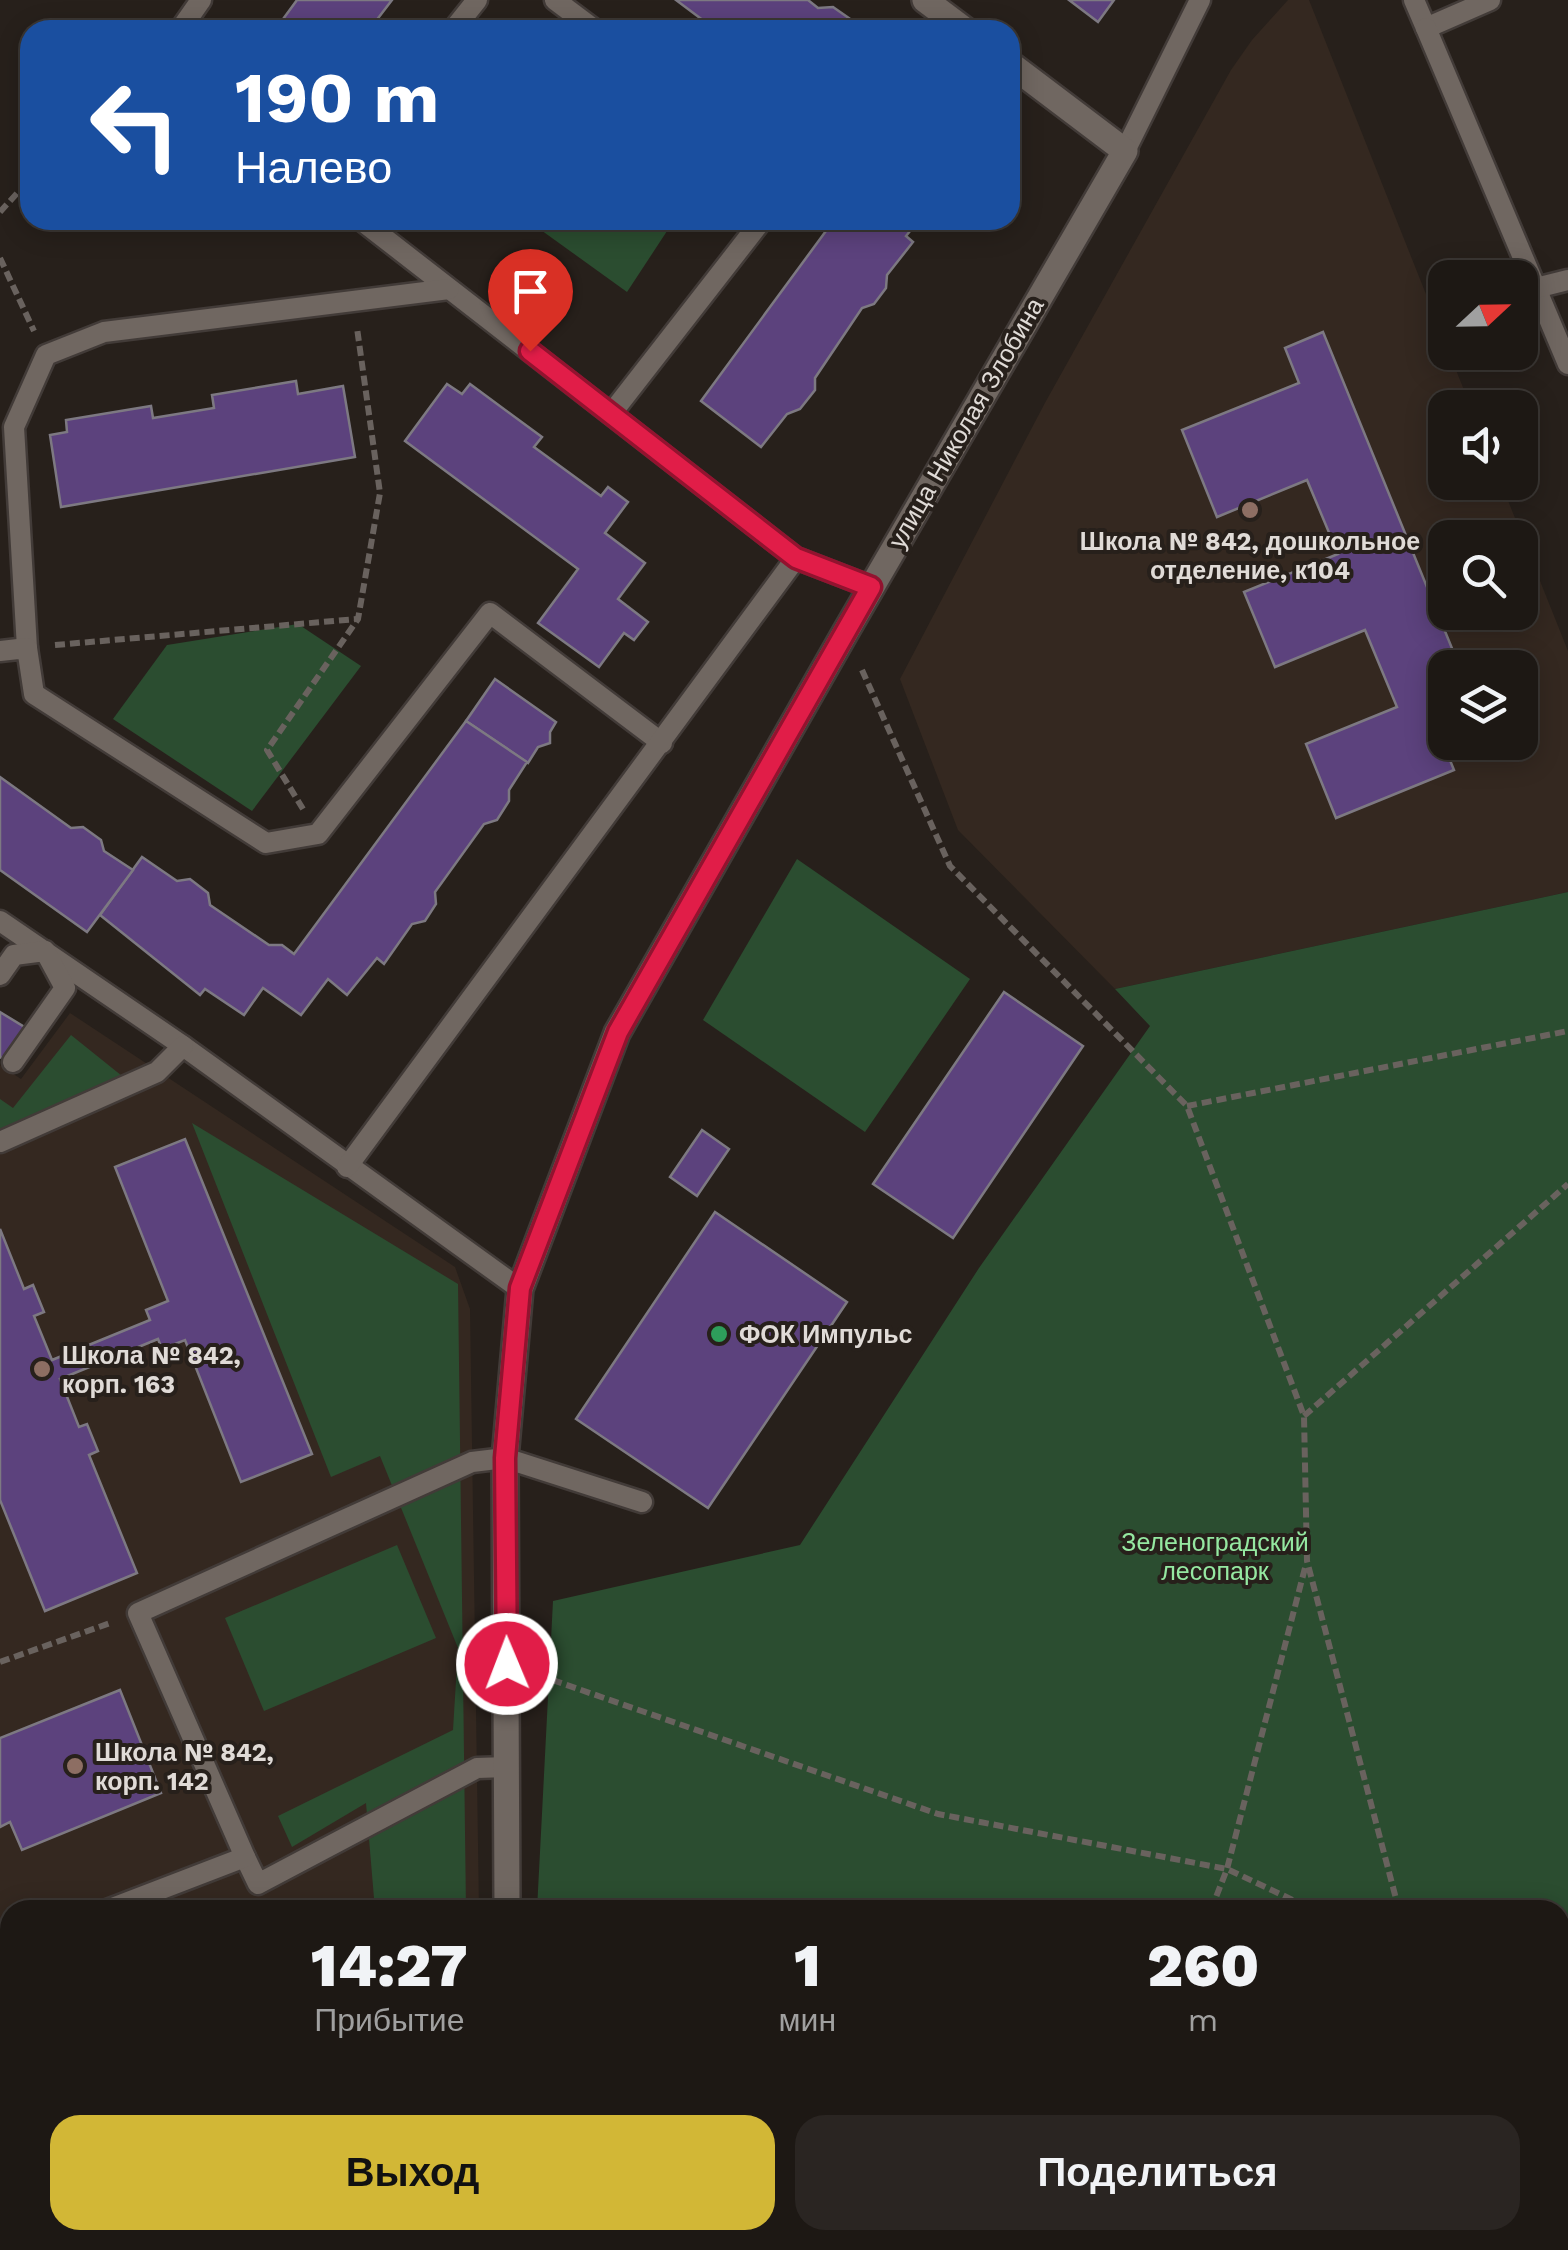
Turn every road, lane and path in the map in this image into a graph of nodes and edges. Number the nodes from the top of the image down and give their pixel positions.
1 (477, 0) edge
2 (555, 0) edge
3 (925, 0) edge
4 (1200, 0) edge
5 (1414, 0) edge
6 (1490, 0) edge
7 (461, 20) edge
8 (582, 20) edge
9 (952, 20) edge
10 (1426, 28) junction
11 (1020, 72) edge
12 (1125, 151) junction
13 (20, 190) edge
14 (0, 212) edge
15 (374, 230) edge
16 (754, 230) edge
17 (0, 258) edge
18 (1524, 260) edge
19 (1568, 280) edge
20 (1538, 288) edge
21 (449, 289) junction
22 (1538, 293) edge
23 (354, 302) junction
24 (46, 354) junction
25 (1568, 364) edge
26 (611, 414) junction
27 (796, 558) junction
28 (871, 587) junction
29 (358, 619) junction
30 (845, 633) junction
31 (27, 648) junction
32 (0, 651) edge
33 (662, 743) junction
34 (318, 834) junction
35 (0, 921) edge
36 (45, 951) junction
37 (0, 975) edge
38 (1568, 1031) edge
39 (182, 1046) junction
40 (13, 1062) dead end
41 (1187, 1106) junction
42 (0, 1142) edge
43 (347, 1167) junction
44 (1568, 1184) edge
45 (520, 1288) junction
46 (1304, 1416) junction
47 (505, 1458) junction
48 (642, 1502) dead end
49 (1307, 1561) junction
50 (138, 1613) junction
51 (0, 1662) edge
52 (507, 1664) junction
53 (507, 1767) junction
54 (245, 1857) junction
55 (1227, 1869) junction
56 (133, 1900) edge
57 (507, 1900) edge
58 (1215, 1900) edge
59 (1293, 1900) edge
60 (1396, 1900) edge

1 - 7 lane
2 - 8 lane
3 - 9 street
4 - 12 lane
5 - 10 lane
6 - 10 lane
10 - 18 lane
11 - 12 street
12 - 28 street, улица Николая Злобина
13 - 14 path
15 - 21 lane
16 - 26 lane
17 - 24 path
19 - 20 lane
21 - 23 lane
21 - 26 lane
22 - 25 lane
23 - 24 lane
23 - 29 path
24 - 31 lane
26 - 27 lane
27 - 28 lane
27 - 33 lane
28 - 30 street, улица Николая Злобина
29 - 31 path
29 - 34 path
30 - 41 path
30 - 45 street, улица Николая Злобина
31 - 32 lane
31 - 34 lane
33 - 34 lane
33 - 43 lane
35 - 36 lane
36 - 37 lane
36 - 39 lane
36 - 40 lane
38 - 41 path
39 - 42 lane
39 - 43 lane
41 - 46 path
43 - 45 lane
44 - 46 path
45 - 47 street, улица Николая Злобина
46 - 49 path
47 - 48 lane
47 - 50 lane
47 - 52 street, улица Николая Злобина
49 - 55 path
49 - 60 path
50 - 51 path
50 - 54 lane
52 - 53 street, улица Николая Злобина
52 - 55 path
53 - 54 lane
53 - 57 street, улица Николая Злобина
54 - 56 lane
55 - 58 path
55 - 59 path

